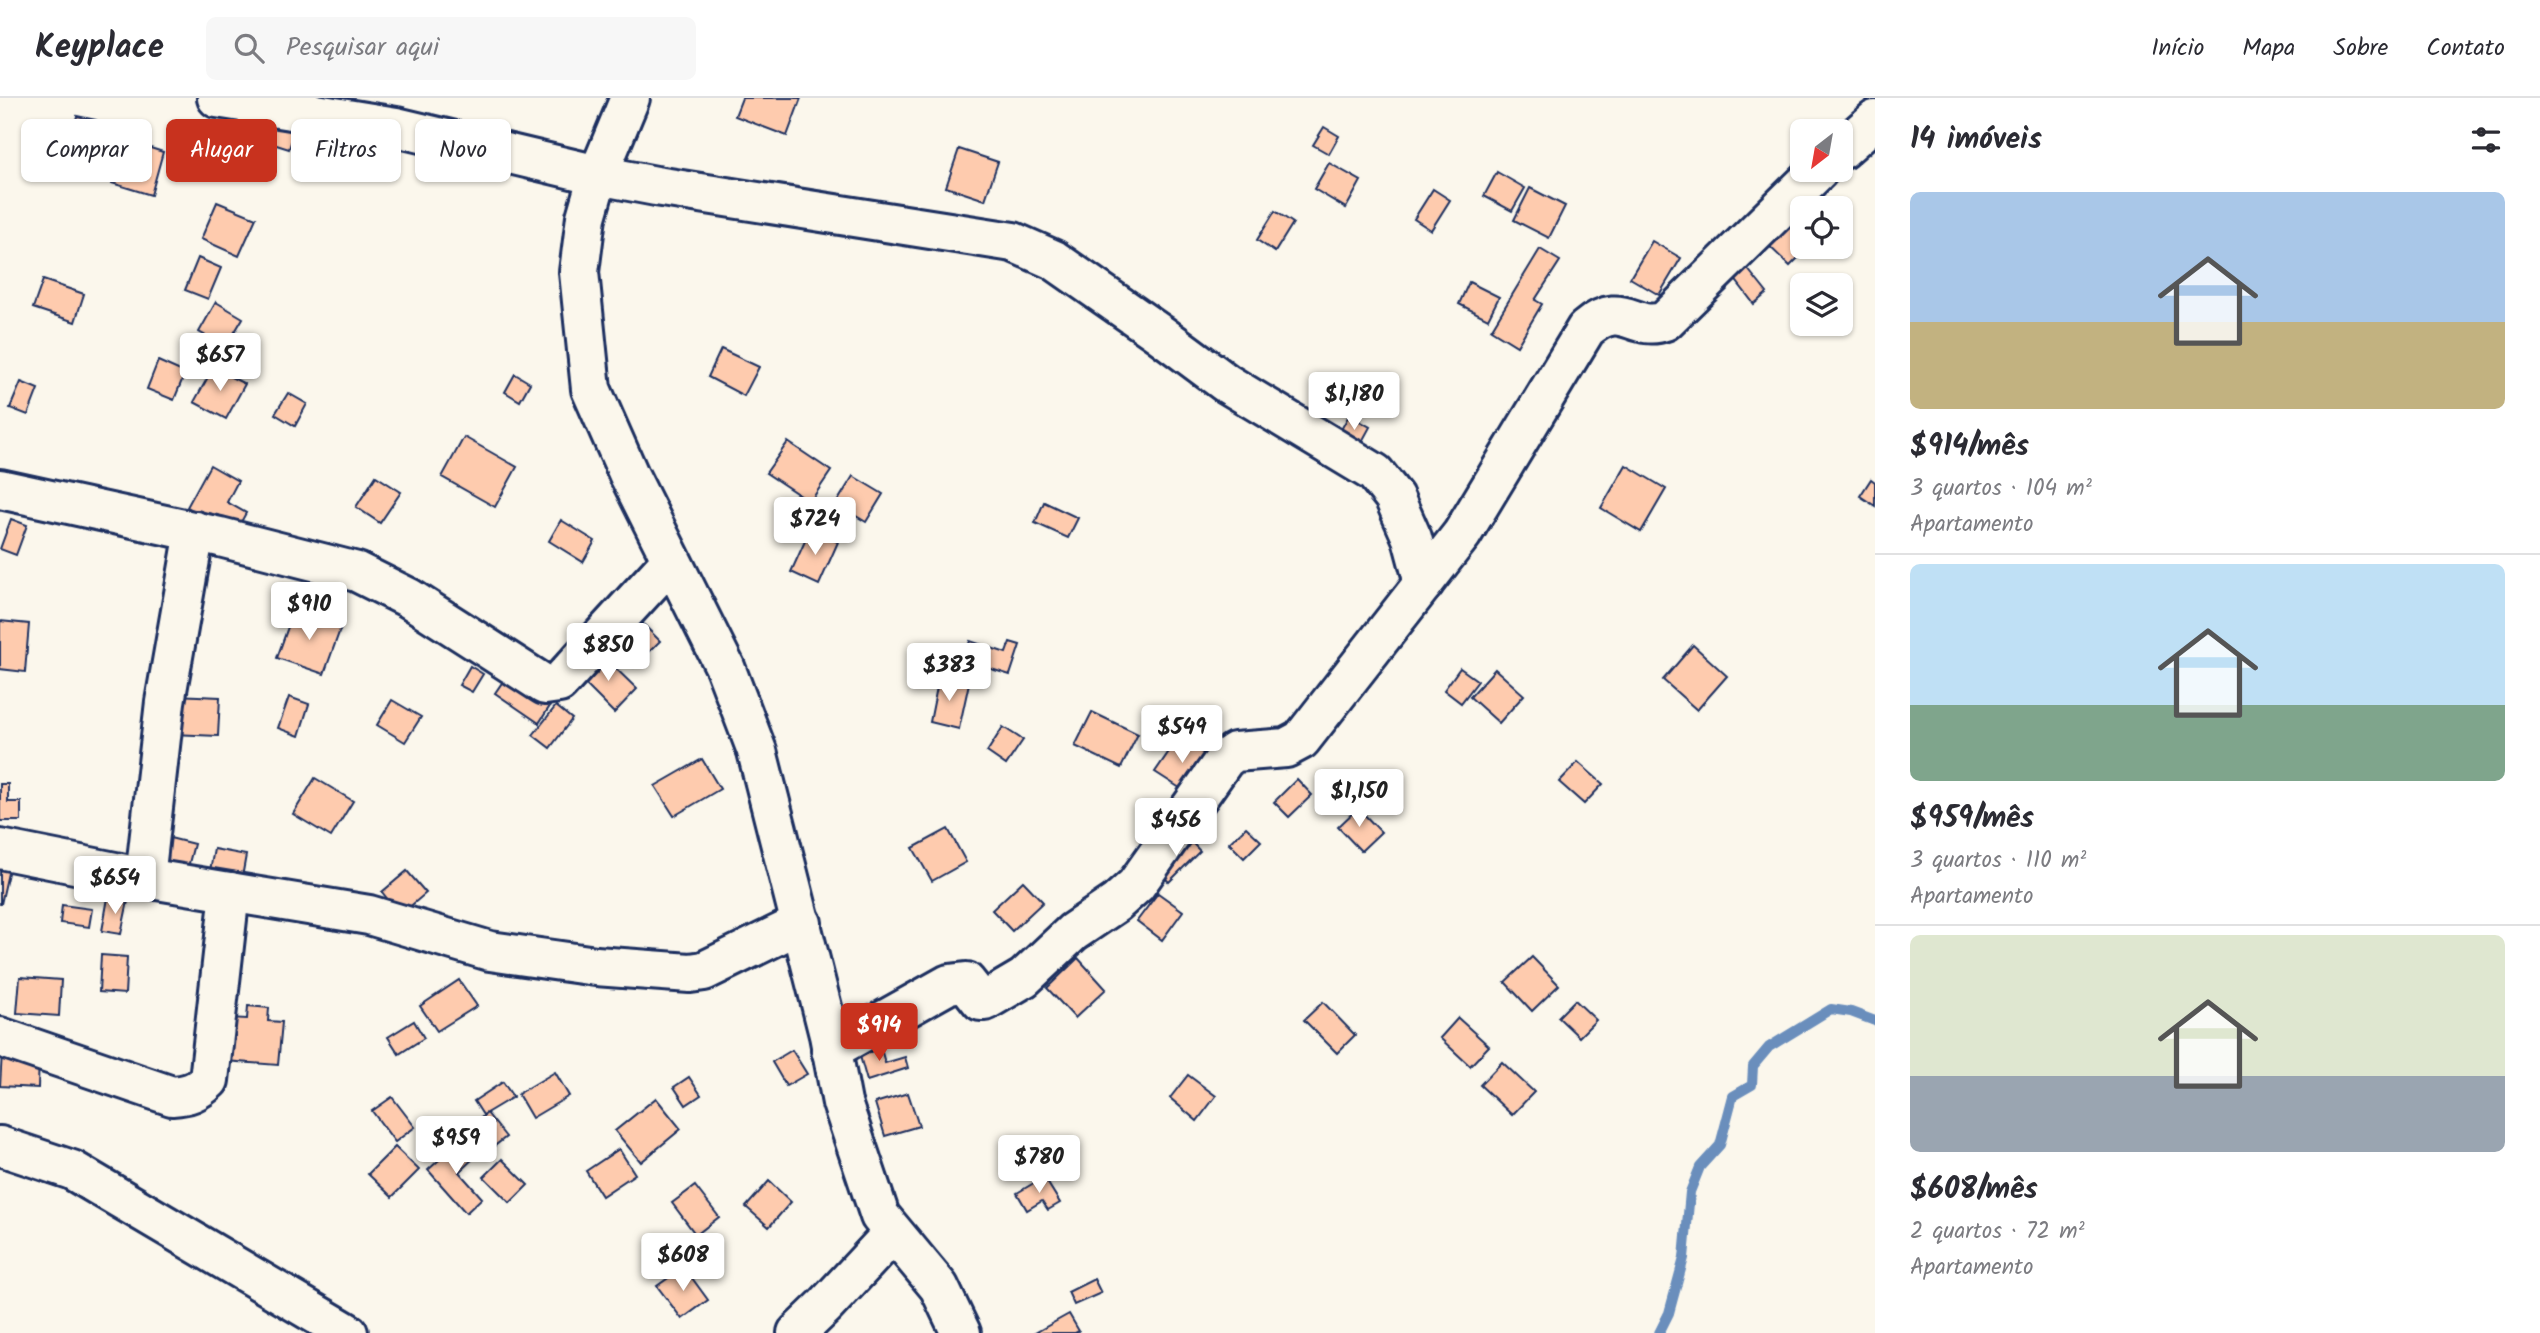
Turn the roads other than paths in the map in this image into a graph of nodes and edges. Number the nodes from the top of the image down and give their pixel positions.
1 (217, 98) edge
2 (630, 98) edge
3 (1875, 120) edge
4 (1853, 139) edge
5 (598, 175) junction
6 (1807, 182) edge
7 (0, 489) edge
8 (195, 531) junction
9 (671, 561) junction
10 (1424, 583) junction
11 (0, 849) edge
12 (145, 878) junction
13 (230, 892) junction
14 (802, 923) junction
15 (0, 1037) edge
16 (831, 1050) junction
17 (0, 1146) edge
18 (893, 1233) junction
19 (348, 1333) edge
20 (797, 1333) edge
21 (961, 1333) edge

1 - 5 street
2 - 5 street
3 - 4 street
5 - 9 street
5 - 10 street
6 - 10 street
7 - 8 street
8 - 9 street
8 - 12 street
9 - 14 street
10 - 16 street
11 - 12 street
12 - 13 street
13 - 14 street
13 - 15 street
14 - 16 street
16 - 18 street
17 - 19 street
18 - 20 street
18 - 21 street

